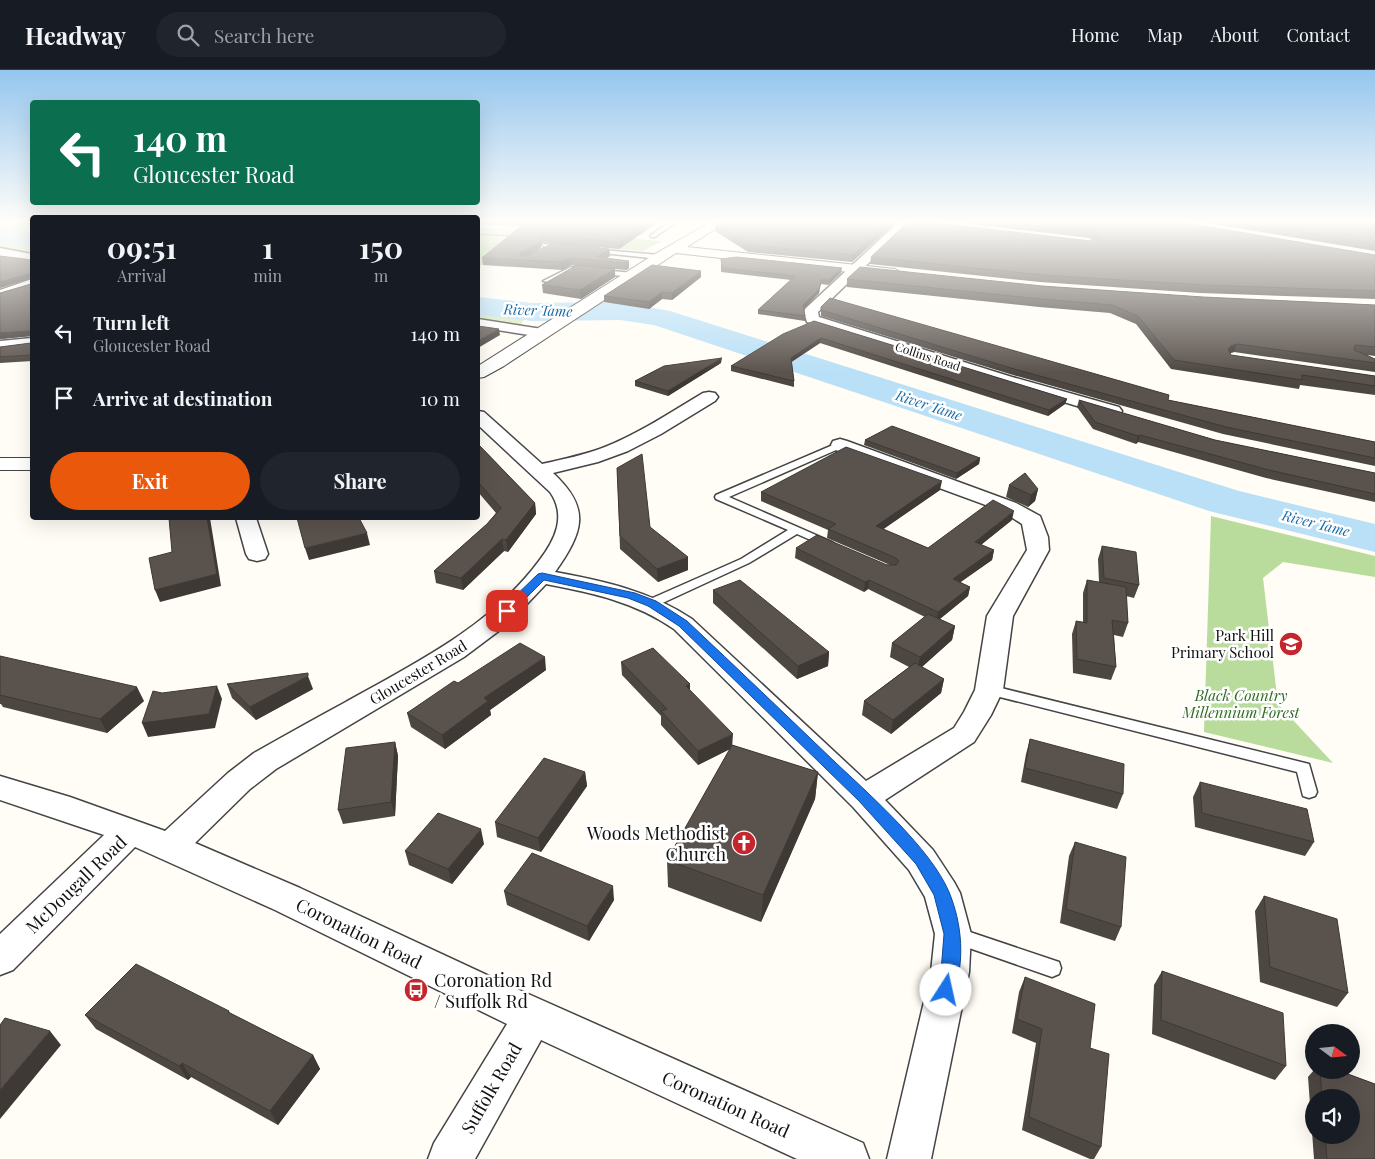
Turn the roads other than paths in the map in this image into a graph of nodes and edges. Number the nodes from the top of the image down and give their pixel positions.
1 (567, 271) edge
2 (590, 271) edge
3 (639, 271) edge
4 (855, 271) edge
5 (874, 271) edge
6 (905, 274) edge
7 (633, 275) junction
8 (546, 281) edge
9 (30, 284) edge
10 (0, 294) edge
11 (480, 323) edge
12 (542, 333) junction
13 (30, 343) edge
14 (0, 346) edge
15 (480, 373) edge
16 (709, 397) dead end
17 (1127, 415) edge
18 (480, 418) edge
19 (840, 445) joint
20 (0, 464) edge
21 (30, 464) edge
22 (539, 471) junction
23 (247, 520) edge
24 (796, 530) junction
25 (839, 549) edge
26 (257, 554) dead end
27 (542, 576) junction
28 (652, 603) junction
29 (989, 690) junction
30 (0, 788) edge
31 (1309, 792) dead end
32 (864, 798) junction
33 (130, 832) junction
34 (171, 846) junction
35 (953, 934) junction
36 (0, 958) edge
37 (1052, 968) dead end
38 (533, 1017) junction
39 (450, 1159) edge
40 (847, 1159) edge
41 (910, 1159) edge

1 - 8 lane
2 - 7 lane
3 - 7 street
4 - 17 street, Collins Road
5 - 6 street
7 - 12 street
9 - 10 street
11 - 12 street
12 - 15 street
13 - 14 street
16 - 22 street
18 - 22 street, Gloucester Road
19 - 24 lane
19 - 29 street
20 - 21 street
22 - 27 street, Gloucester Road
23 - 26 street
24 - 25 lane
24 - 28 lane
27 - 28 street
27 - 34 street, Gloucester Road
28 - 32 street
29 - 31 lane
29 - 32 street
30 - 33 street, Coronation Road
32 - 35 street
33 - 34 street, Coronation Road
33 - 36 street, McDougall Road
34 - 38 street, Coronation Road
35 - 37 lane
35 - 41 street
38 - 39 street, Suffolk Road
38 - 40 street, Coronation Road

